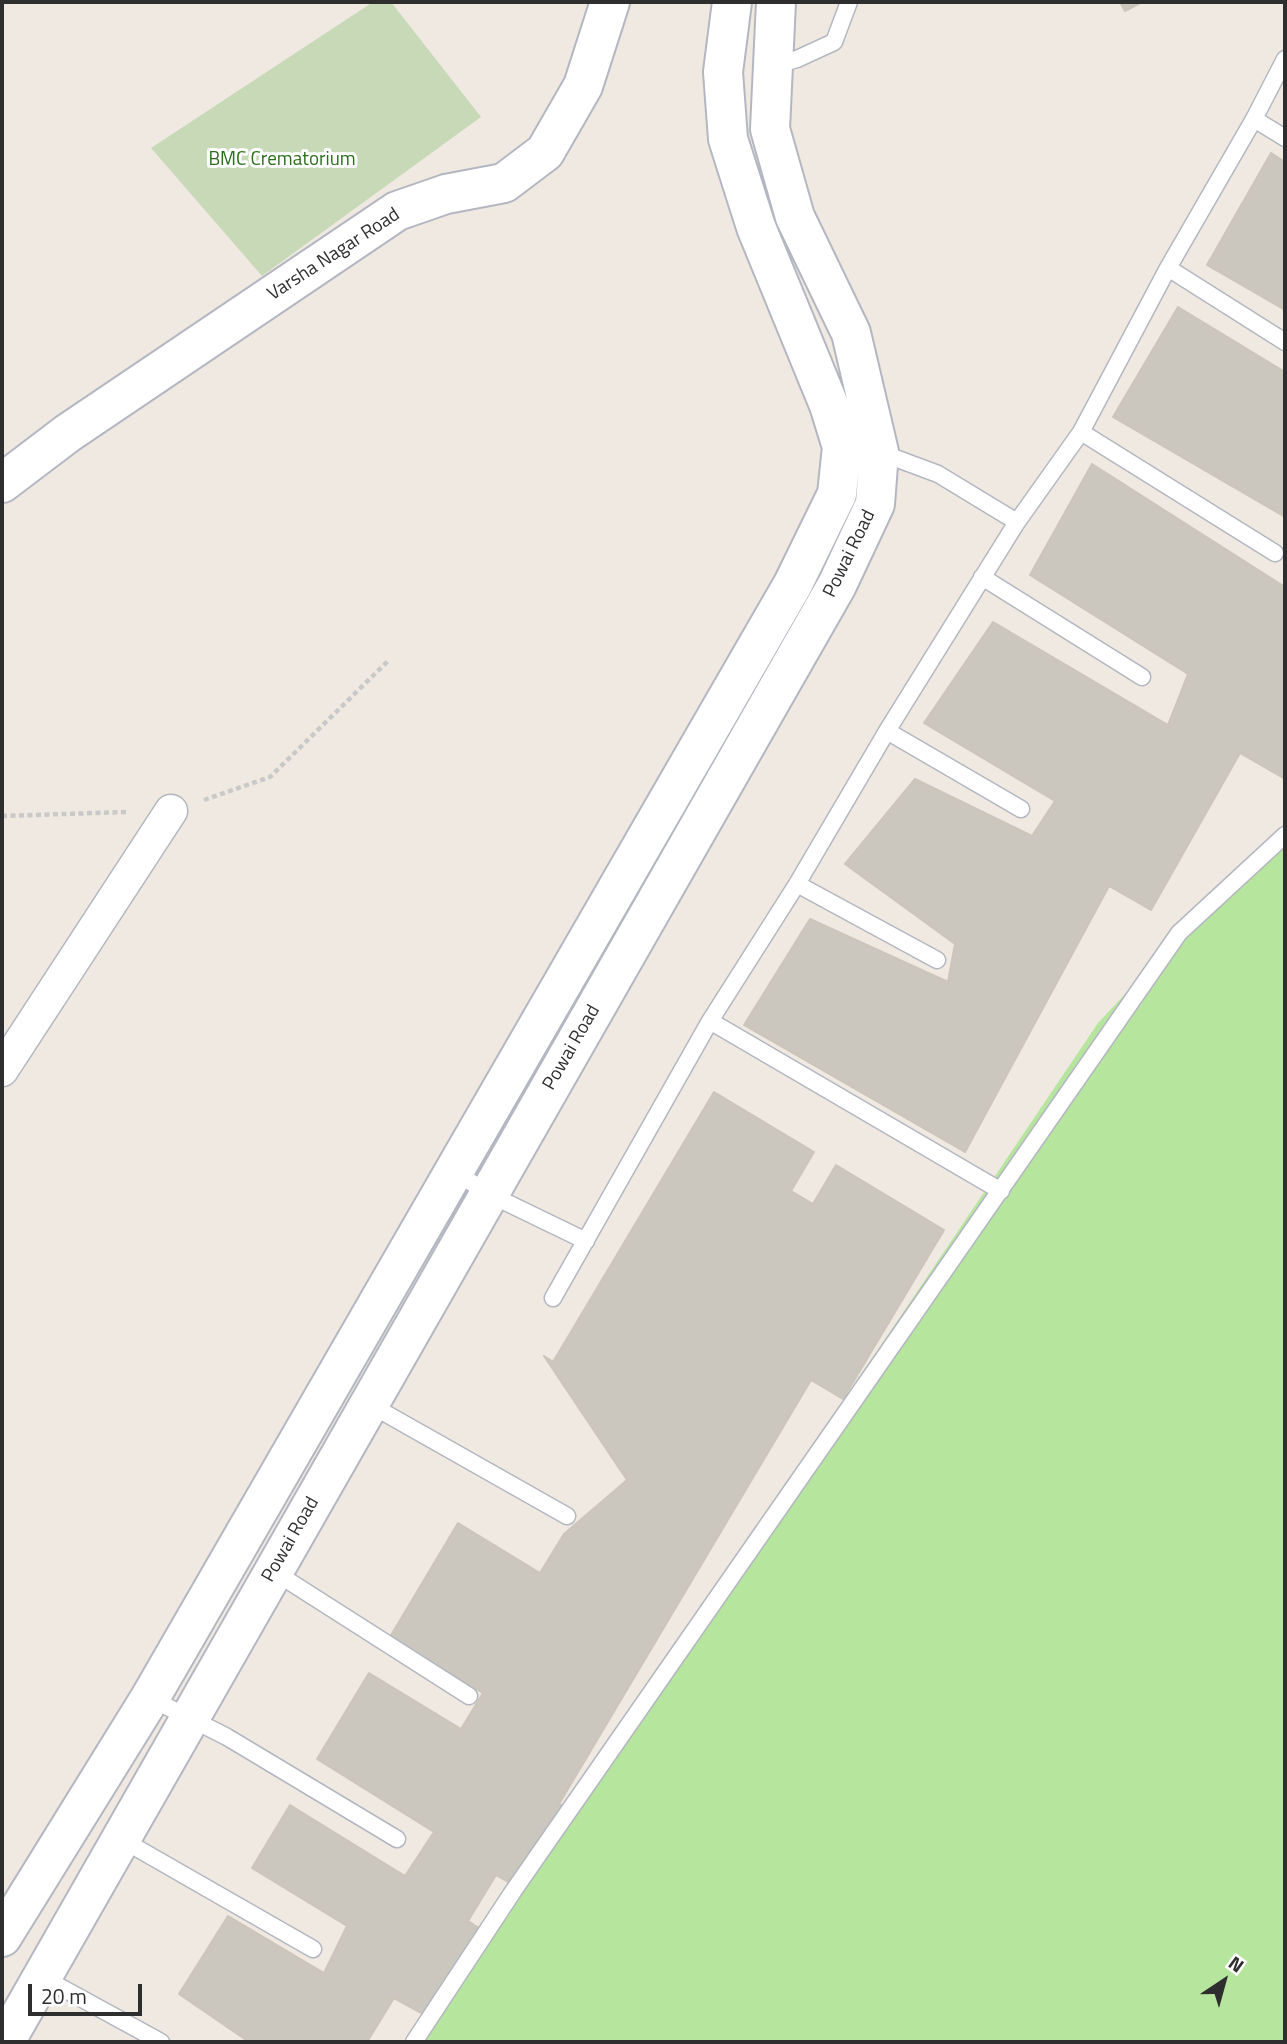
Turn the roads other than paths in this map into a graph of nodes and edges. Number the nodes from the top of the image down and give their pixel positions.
1 (610, 2) edge
2 (732, 2) edge
3 (776, 2) edge
4 (849, 2) edge
5 (1285, 59) edge
6 (773, 66) junction
7 (1254, 119) junction
8 (1285, 138) edge
9 (1168, 268) junction
10 (1285, 342) edge
11 (1081, 432) junction
12 (861, 449) junction
13 (2, 483) edge
14 (1017, 522) junction
15 (1275, 553) dead end
16 (982, 577) junction
17 (1142, 677) dead end
18 (887, 731) junction
19 (692, 759) junction
20 (727, 777) junction
21 (1021, 809) dead end
22 (171, 811) road end
23 (1285, 835) edge
24 (797, 884) junction
25 (937, 960) dead end
26 (710, 1021) junction
27 (2, 1070) edge
28 (454, 1171) junction
29 (1001, 1191) junction
30 (489, 1194) junction
31 (586, 1241) junction
32 (553, 1298) dead end
33 (369, 1404) junction
34 (567, 1516) dead end
35 (274, 1571) junction
36 (469, 1696) dead end
37 (150, 1698) junction
38 (189, 1719) junction
39 (121, 1839) junction
40 (397, 1839) dead end
41 (2, 1937) edge
42 (313, 1949) dead end
43 (42, 1977) junction
44 (5, 2042) edge
45 (161, 2042) edge
46 (414, 2042) edge

1 - 13 main road, Varsha Nagar Road
2 - 12 main road, Powai Road
3 - 6 main road, Powai Road
4 - 6 lane
5 - 7 lane
6 - 12 main road, Powai Road
7 - 8 lane
7 - 9 lane
9 - 10 lane
9 - 11 lane
11 - 14 lane
11 - 15 lane
12 - 14 lane
12 - 19 main road, Powai Road
12 - 20 main road, Powai Road
14 - 16 lane
16 - 17 lane
16 - 18 lane
18 - 21 lane
18 - 24 lane
19 - 20 main road
19 - 28 main road, Powai Road
20 - 30 main road, Powai Road
22 - 27 street
23 - 29 lane
24 - 25 lane
24 - 26 lane
26 - 29 lane
26 - 31 lane
28 - 30 lane
28 - 37 main road, Powai Road
29 - 46 lane
30 - 31 lane
30 - 33 main road, Powai Road
31 - 32 lane
33 - 34 lane
33 - 35 main road, Powai Road
35 - 36 lane
35 - 38 main road, Powai Road
37 - 38 lane
37 - 41 main road, Powai Road
38 - 39 main road, Powai Road
38 - 40 lane
39 - 42 lane
39 - 43 main road, Powai Road
43 - 44 main road, Powai Road
43 - 45 lane

